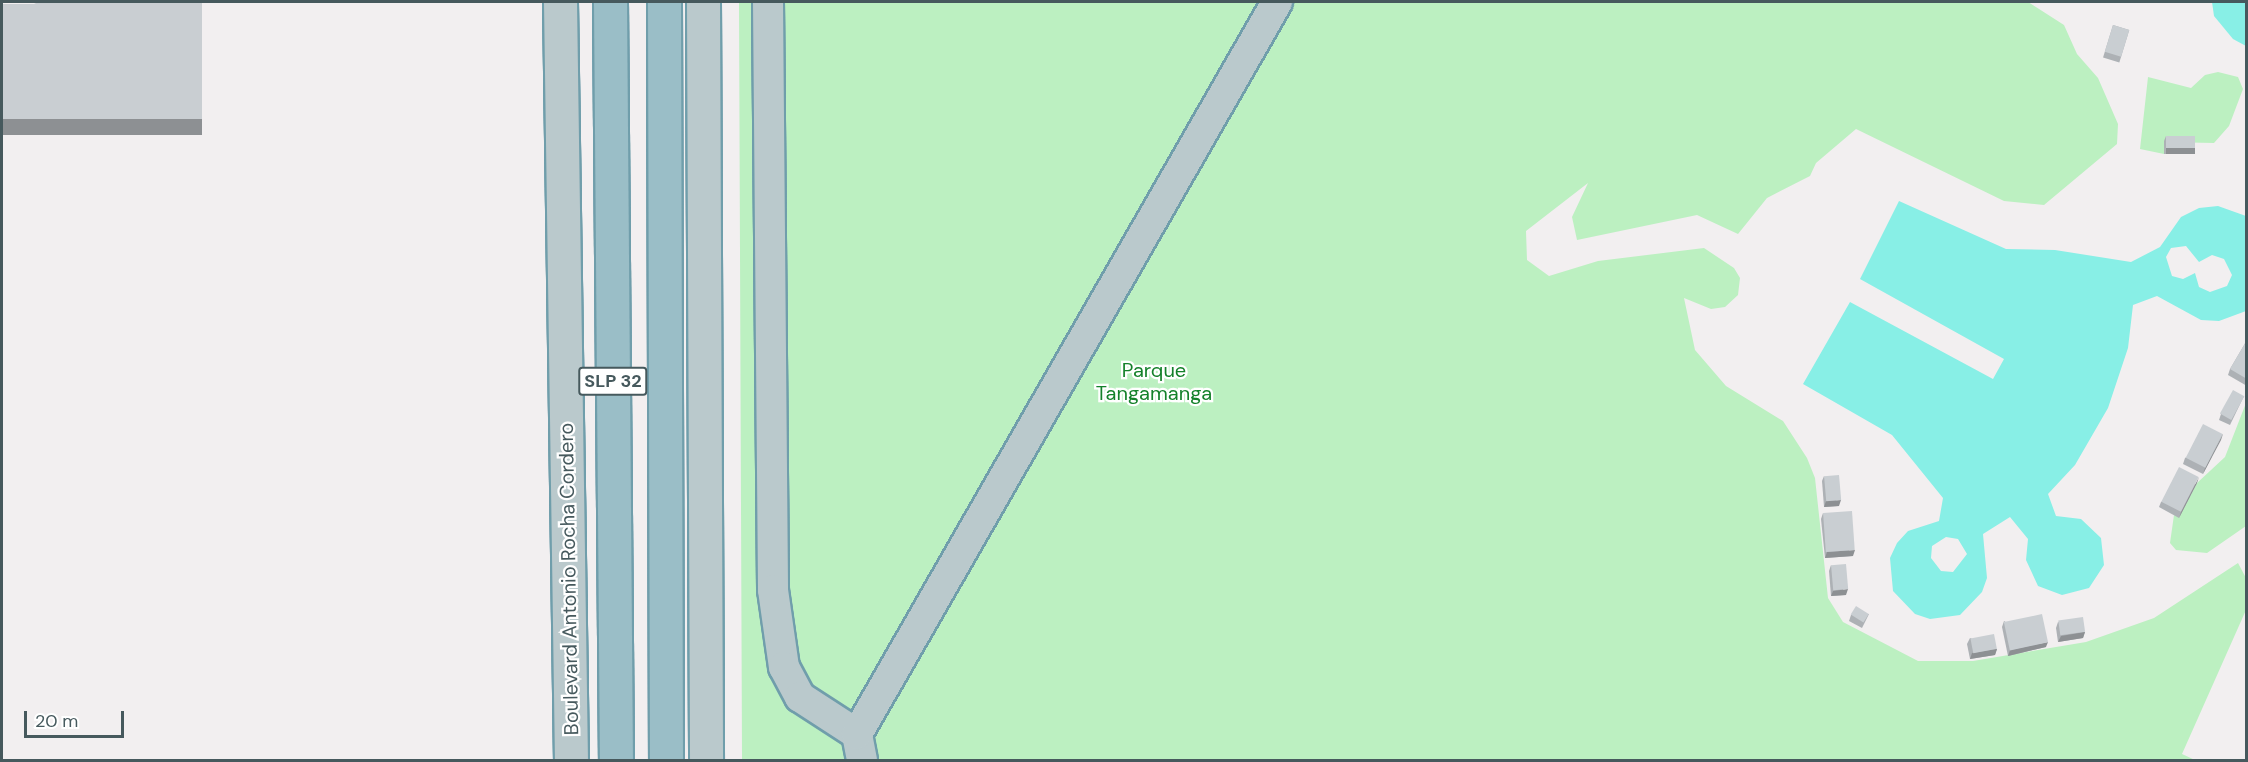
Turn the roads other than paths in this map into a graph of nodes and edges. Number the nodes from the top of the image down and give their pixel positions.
1 (560, 2) edge
2 (610, 2) edge
3 (664, 2) edge
4 (703, 2) edge
5 (768, 2) edge
6 (1277, 2) edge
7 (859, 747) edge
8 (571, 760) edge
9 (616, 760) edge
10 (666, 760) edge
11 (706, 760) edge

1 - 8 street, Boulevard Antonio Rocha Cordero
2 - 9 highway, SLP 32
3 - 10 highway, SLP 32
4 - 11 street
5 - 7 street
6 - 7 street

